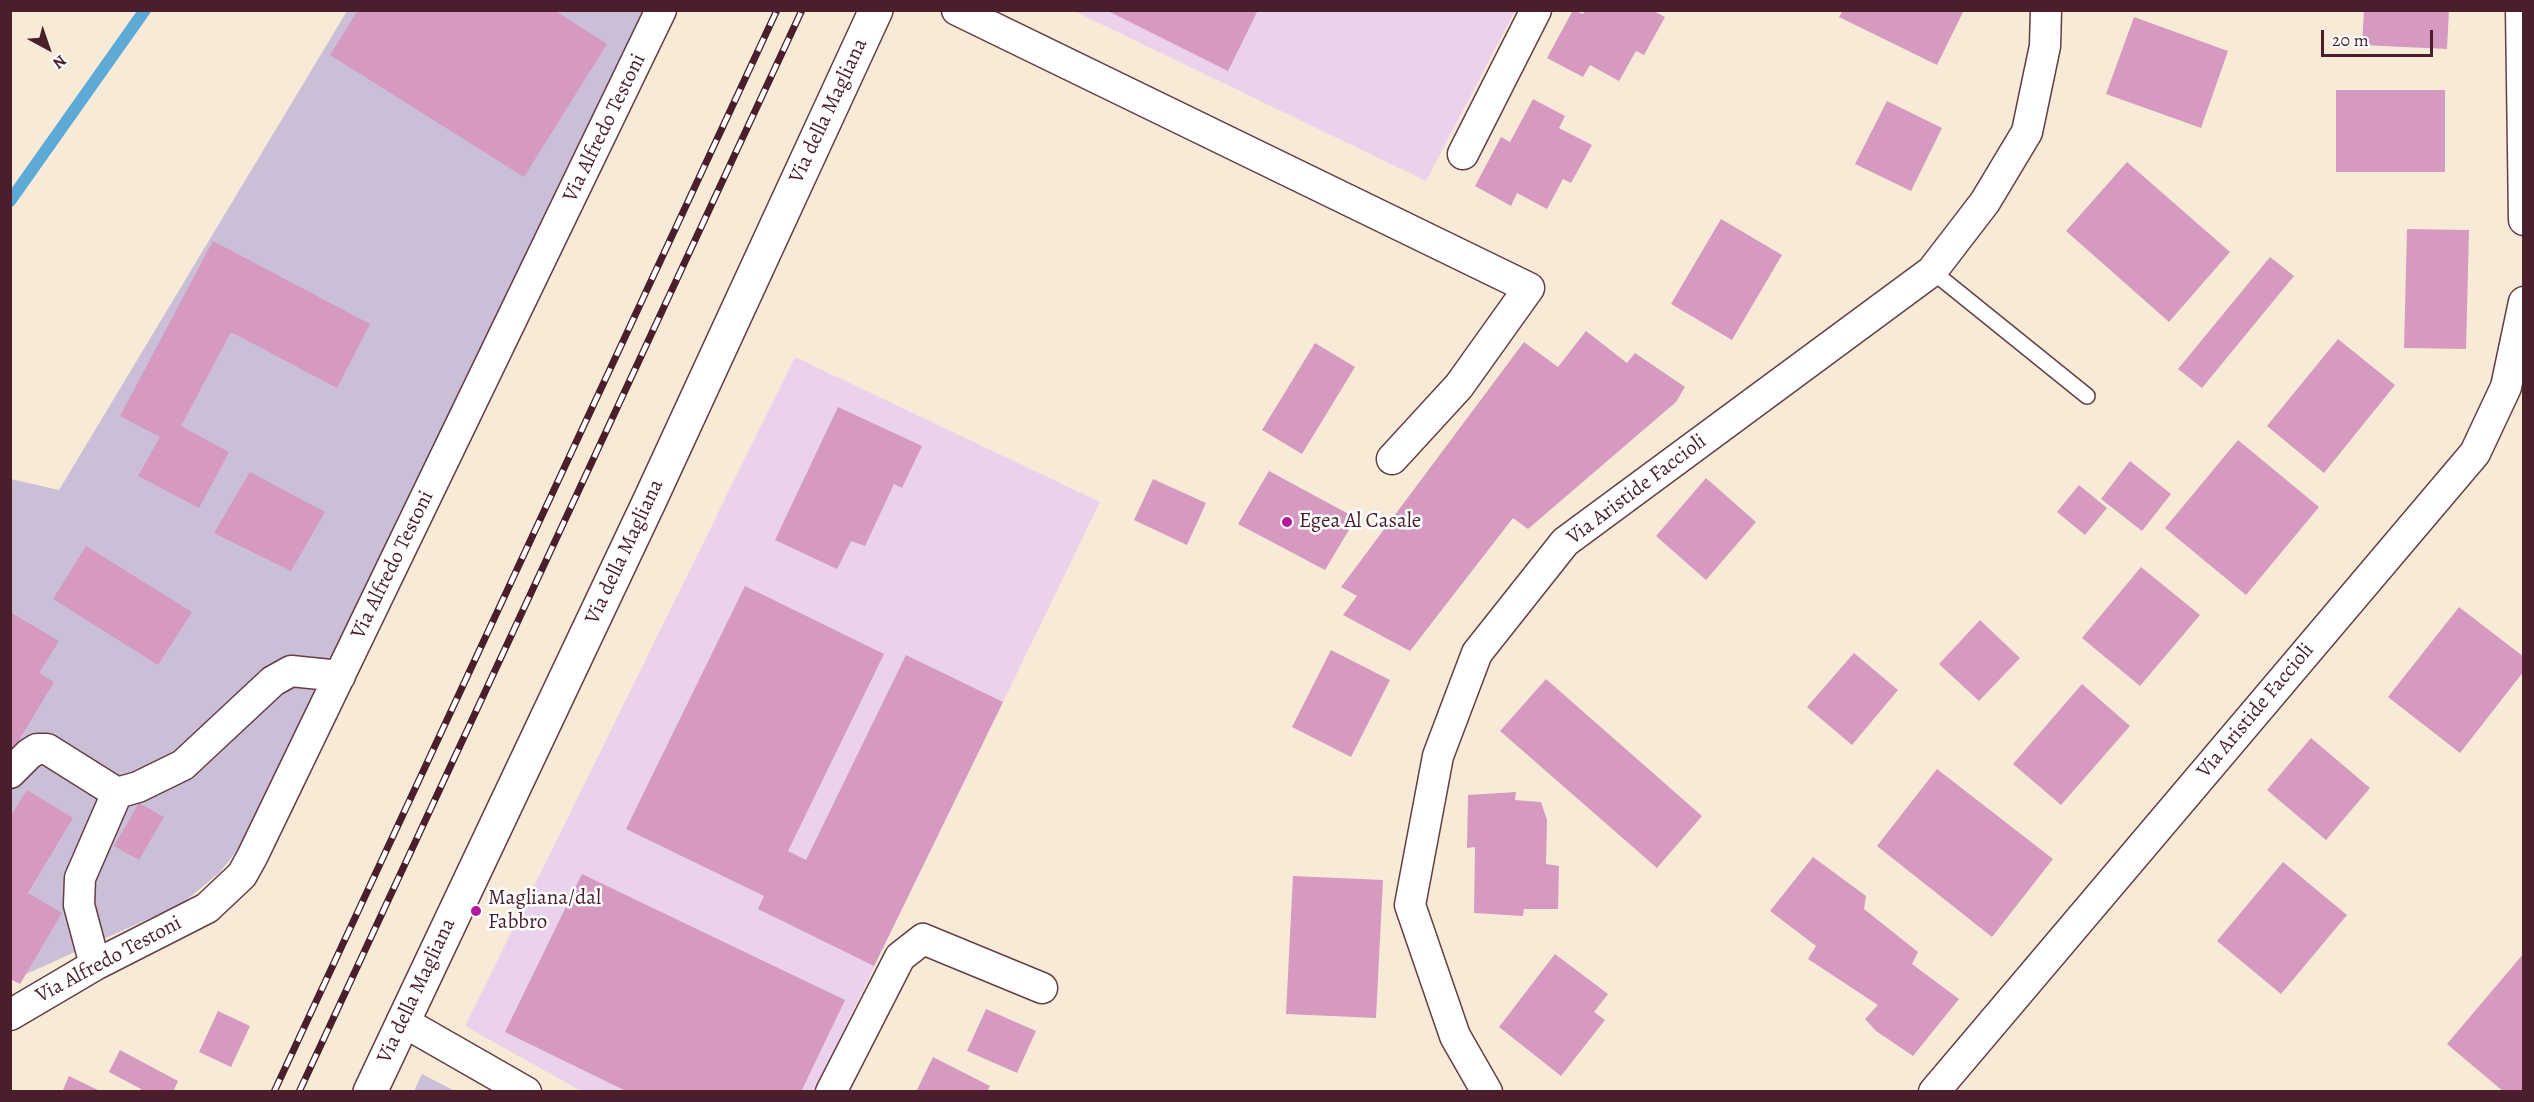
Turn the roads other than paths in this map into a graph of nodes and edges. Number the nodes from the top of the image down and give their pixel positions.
1 (661, 10) edge
2 (876, 10) edge
3 (957, 10) edge
4 (1536, 10) edge
5 (2046, 10) edge
6 (2521, 10) edge
7 (1463, 154) dead end
8 (2523, 220) edge
9 (1932, 271) junction
10 (2523, 302) edge
11 (2515, 391) edge
12 (2087, 396) dead end
13 (1392, 459) dead end
14 (340, 676) junction
15 (10, 773) edge
16 (117, 793) junction
17 (95, 965) junction
18 (1042, 988) dead end
19 (10, 1015) edge
20 (402, 1021) junction
21 (370, 1092) edge
22 (526, 1092) edge
23 (831, 1092) edge
24 (1487, 1092) edge
25 (1934, 1092) edge

1 - 14 street, Via Alfredo Testoni
2 - 20 main road, Via della Magliana
3 - 13 street
4 - 7 street
5 - 9 street, Via Aristide Faccioli
6 - 8 street
9 - 12 lane
9 - 24 street, Via Aristide Faccioli
10 - 11 street, Via Aristide Faccioli
11 - 25 street, Via Aristide Faccioli
14 - 16 street
14 - 17 street, Via Alfredo Testoni
15 - 16 street
16 - 17 street
17 - 19 street, Via Alfredo Testoni
18 - 23 street
20 - 21 main road, Via della Magliana
20 - 22 street

